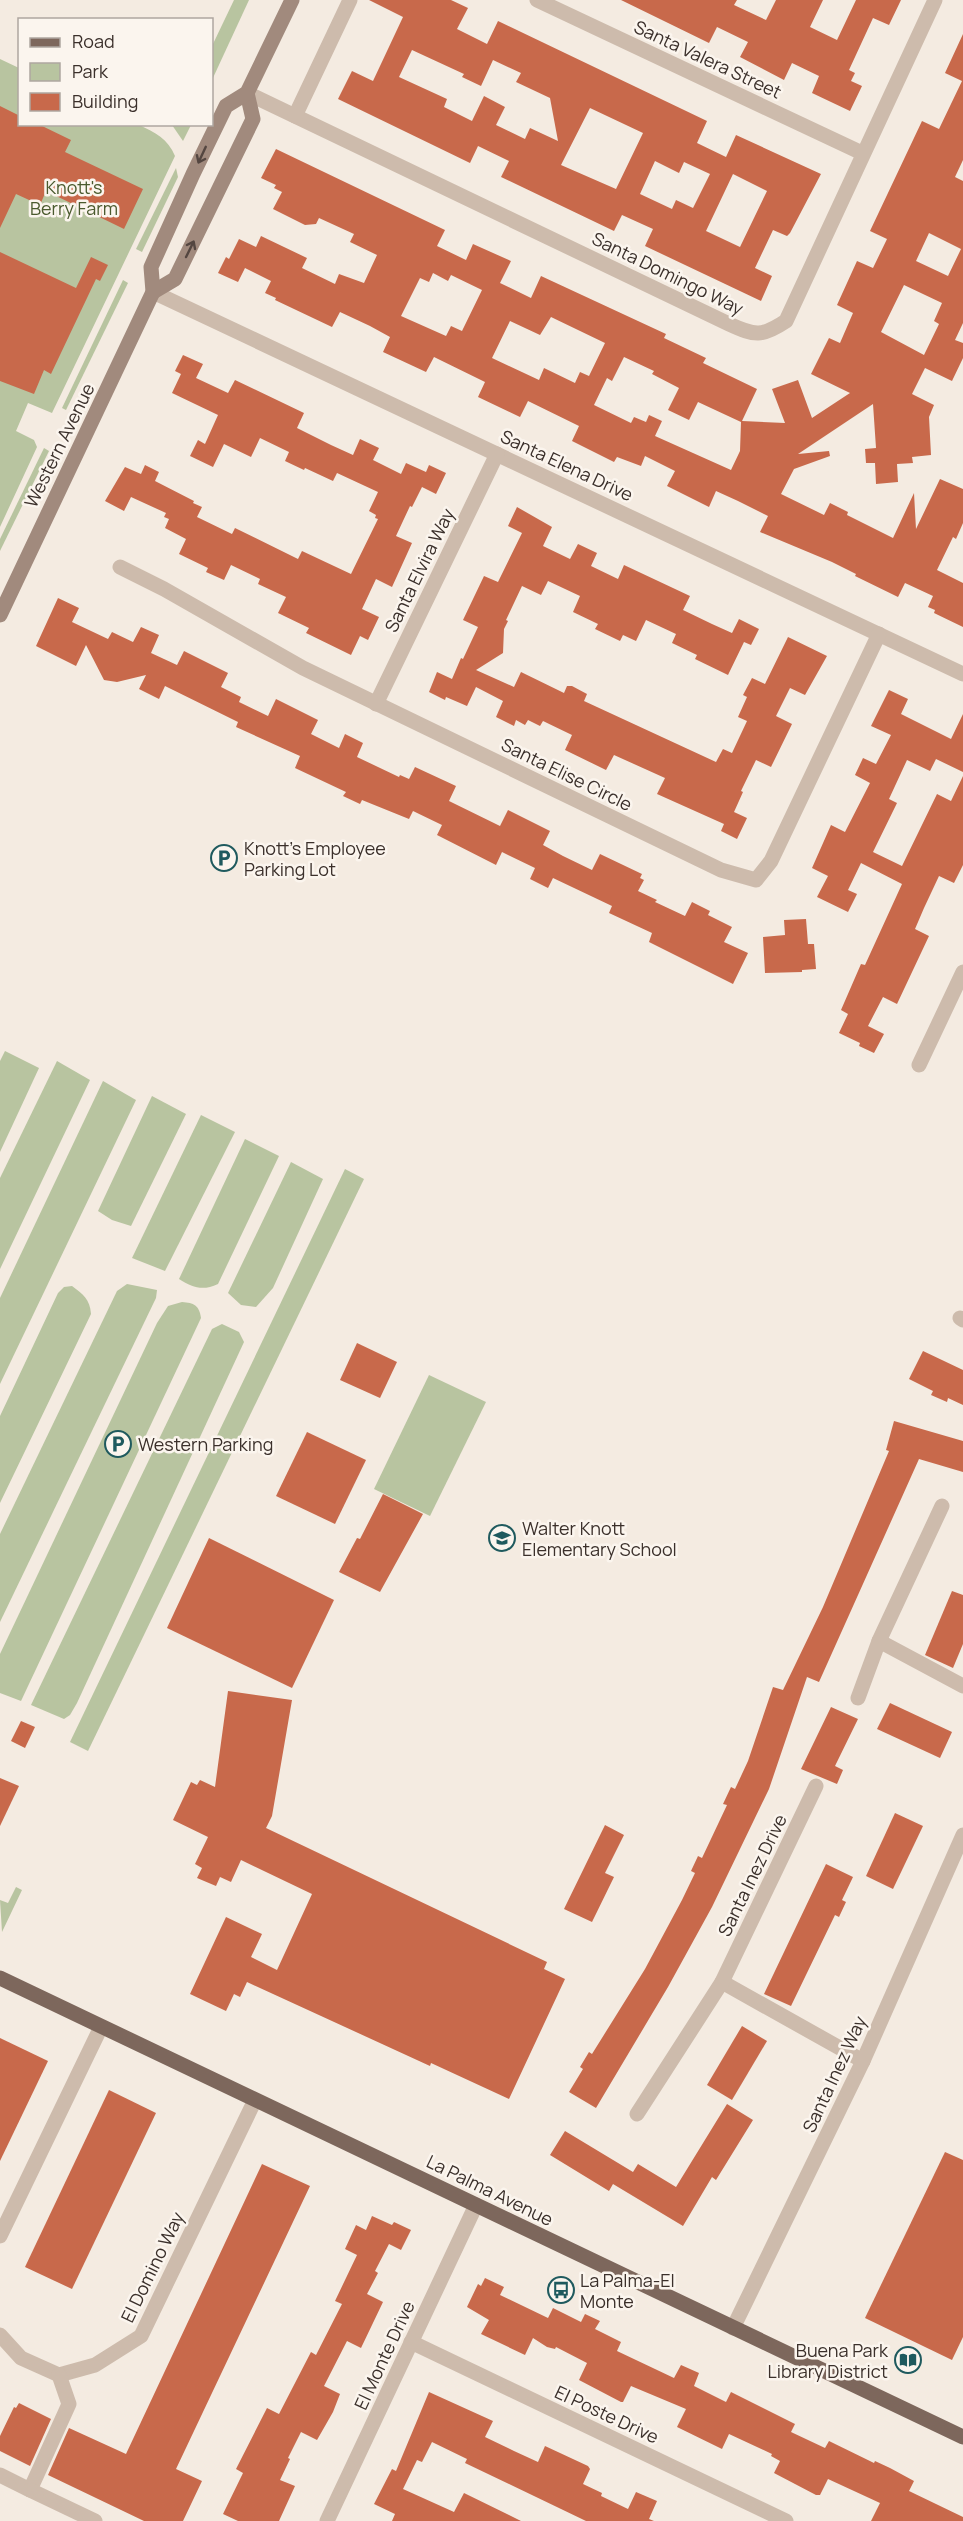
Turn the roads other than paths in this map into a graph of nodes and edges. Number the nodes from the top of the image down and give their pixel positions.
1 (292, 0) edge
2 (350, 0) edge
3 (537, 0) edge
4 (935, 0) edge
5 (247, 93) junction
6 (295, 116) junction
7 (862, 153) junction
8 (153, 292) junction
9 (497, 454) junction
10 (120, 567) dead end
11 (0, 615) edge
12 (879, 634) junction
13 (963, 674) edge
14 (376, 704) junction
15 (963, 972) edge
16 (919, 1065) dead end
17 (942, 1506) dead end
18 (879, 1641) junction
19 (963, 1686) edge
20 (858, 1698) dead end
21 (816, 1786) dead end
22 (963, 1835) edge
23 (959, 1855) edge
24 (0, 1978) edge
25 (722, 1982) junction
26 (101, 2027) junction
27 (863, 2061) junction
28 (255, 2100) junction
29 (638, 2114) dead end
30 (476, 2205) junction
31 (0, 2236) edge
32 (733, 2328) junction
33 (0, 2337) edge
34 (411, 2342) junction
35 (59, 2375) junction
36 (963, 2437) edge
37 (0, 2475) edge
38 (30, 2490) junction
39 (95, 2521) edge
40 (327, 2521) edge
41 (786, 2521) edge

1 - 5 main road, Western Avenue
2 - 6 street
3 - 7 street, Santa Valera Street
4 - 7 street, Santa Domingo Way
5 - 6 street, Santa Domingo Way
5 -> 8 main road, Western Avenue
8 -> 5 main road, Western Avenue
6 - 7 street, Santa Domingo Way
8 - 9 street, Santa Elena Drive
8 - 11 main road, Western Avenue
9 - 12 street, Santa Elena Drive
9 - 14 street, Santa Elvira Way
10 - 14 street, Santa Elise Circle
12 - 13 street, Santa Elena Drive
12 - 14 street, Santa Elise Circle
15 - 16 street
17 - 18 street
18 - 19 street
18 - 20 street
21 - 25 street, Santa Inez Drive
22 - 23 street, Santa Inez Way
23 - 27 street, Santa Inez Way
24 - 26 main road, La Palma Avenue
25 - 27 street
25 - 29 street, Santa Inez Drive
26 - 28 main road, La Palma Avenue
26 - 31 street
27 - 32 street, Santa Inez Way
28 - 30 main road, La Palma Avenue
28 - 35 street, El Domino Way
30 - 32 main road, La Palma Avenue
30 - 34 street, El Monte Drive
32 - 36 main road, La Palma Avenue
33 - 35 street
34 - 40 street, El Monte Drive
34 - 41 street, El Poste Drive
35 - 38 street
37 - 38 street
38 - 39 street

